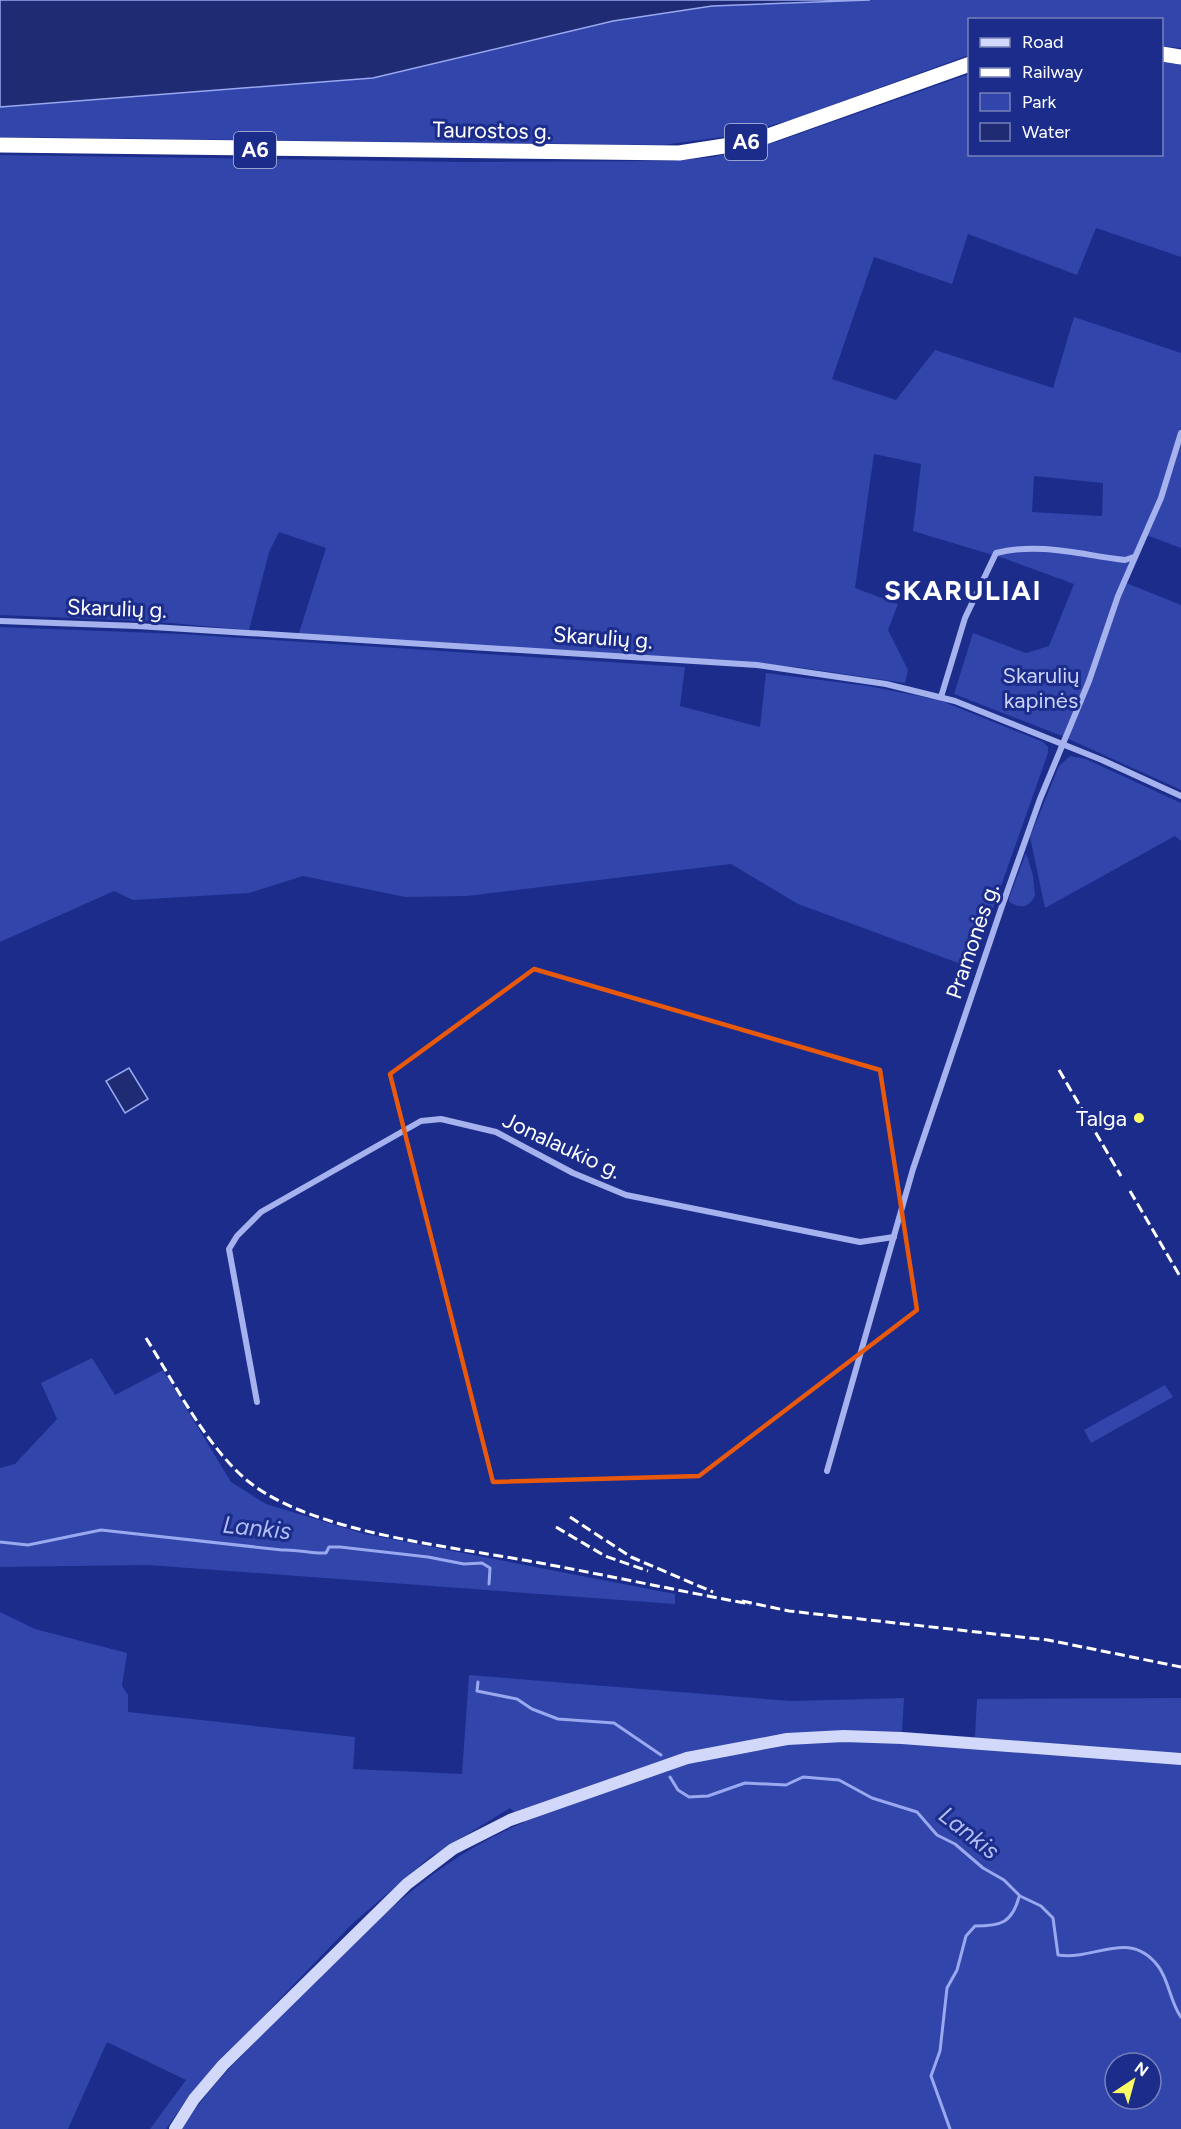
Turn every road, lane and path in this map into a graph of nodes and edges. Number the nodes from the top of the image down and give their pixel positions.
1 (1163, 54) edge
2 (1181, 57) edge
3 (968, 64) edge
4 (0, 145) edge
5 (1181, 433) edge
6 (1134, 557) junction
7 (0, 621) edge
8 (941, 697) junction
9 (1065, 744) junction
10 (1181, 796) edge
11 (894, 1237) junction
12 (257, 1402) dead end
13 (827, 1471) dead end
14 (1181, 1759) edge
15 (175, 2129) edge

1 - 2 highway
3 - 4 highway, Taurostos g. / A6
5 - 6 street, Pramonės g.
6 - 8 street
6 - 9 street, Pramonės g.
7 - 8 street, Skarulių g.
8 - 9 street, Skarulių g.
9 - 10 street, Skarulių g.
9 - 11 street, Pramonės g.
11 - 12 street, Jonalaukio g.
11 - 13 street, Pramonės g.
14 - 15 main road

